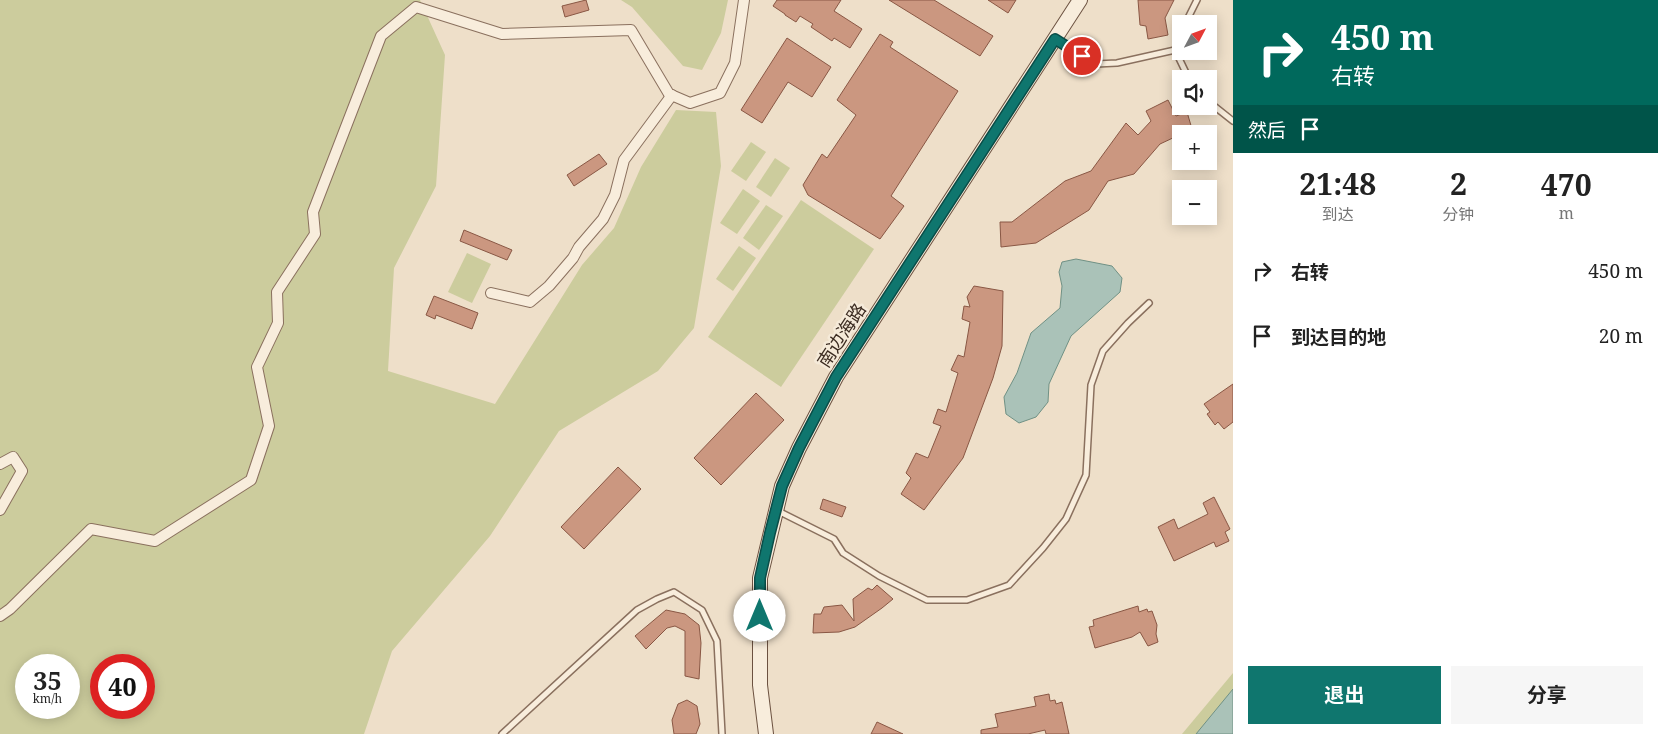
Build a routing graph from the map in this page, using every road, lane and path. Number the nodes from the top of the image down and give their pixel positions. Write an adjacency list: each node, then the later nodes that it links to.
1 (744, 0): 7 (street)
2 (1080, 0): 5 (street, 南边海路)
3 (1197, 0): 4 (lane)
4 (1190, 15)
5 (1055, 39): 6 (lane); 14 (street, 南边海路)
6 (1172, 51)
7 (672, 95): 10 (street); 15 (street)
8 (1217, 108): 9 (lane)
9 (1233, 121)
10 (491, 293)
11 (1149, 303): 14 (lane)
12 (0, 464): 13 (street)
13 (0, 510)
14 (776, 510): 18 (street, 南边海路)
15 (0, 616)
16 (502, 734): 17 (lane)
17 (722, 734)
18 (766, 734)

